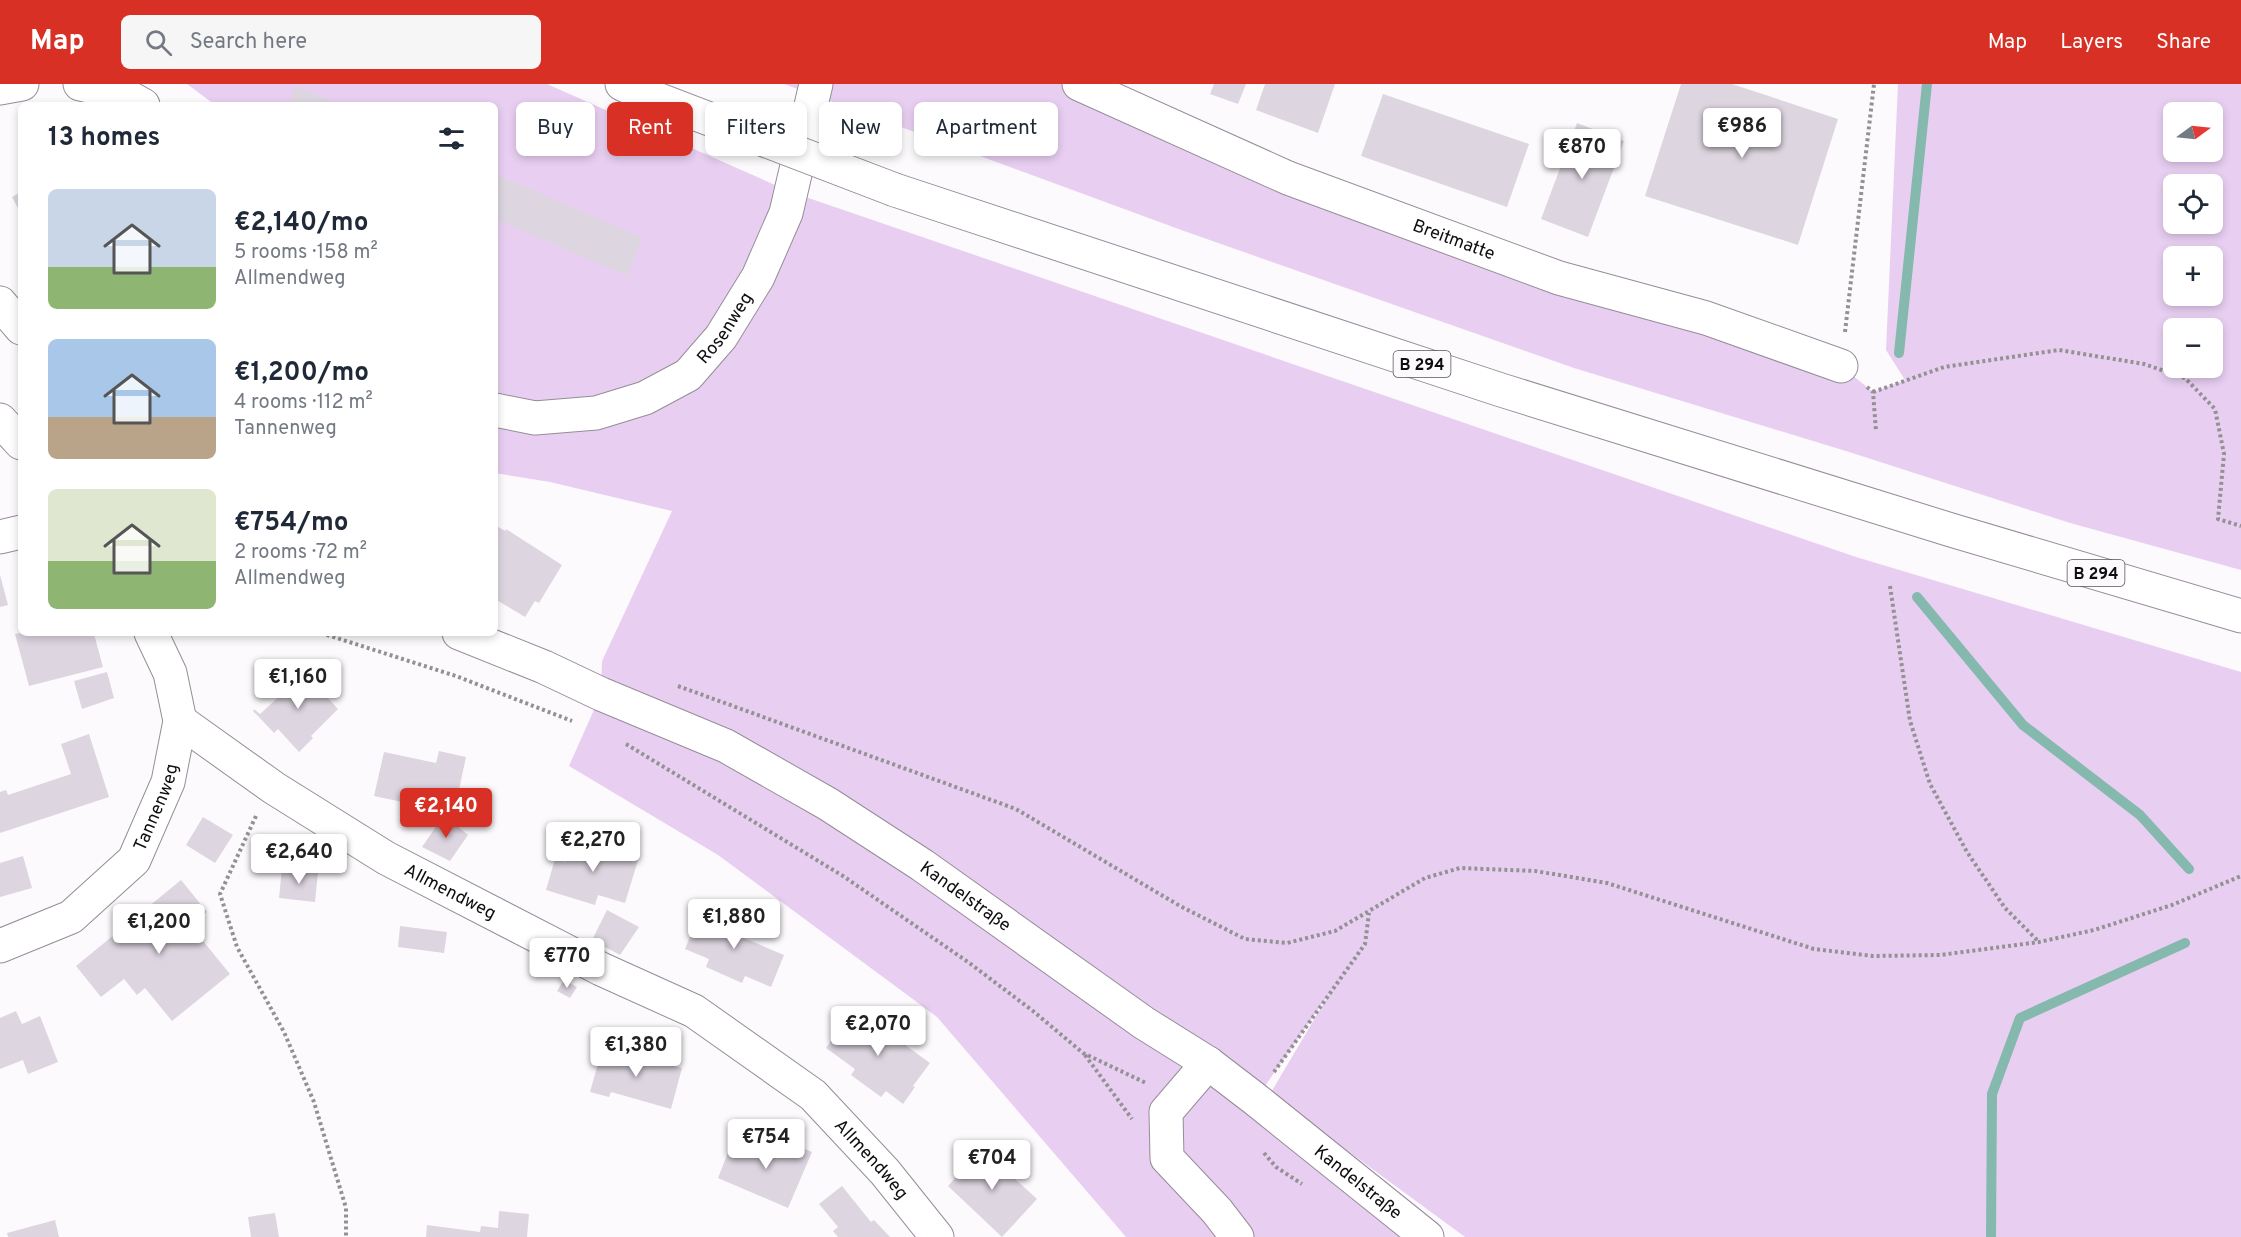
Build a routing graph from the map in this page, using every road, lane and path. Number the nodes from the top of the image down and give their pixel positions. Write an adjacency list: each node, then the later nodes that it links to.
1 (22, 84): 6 (main road)
2 (80, 84): 8 (main road)
3 (816, 84): 13 (main road, Rosenweg)
4 (1079, 84): 11 (main road, Breitmatte)
5 (1874, 84): 11 (path)
6 (0, 88)
7 (633, 89): 21 (main road, B 294, bridge)
8 (138, 102)
9 (0, 303): 10 (main road)
10 (18, 324)
11 (1841, 366): 12 (path)
12 (1873, 392): 15 (path); 17 (path)
13 (498, 411)
14 (0, 420): 16 (main road)
15 (1876, 431)
16 (18, 440)
17 (2241, 526)
18 (18, 533): 19 (main road)
19 (0, 537)
20 (1890, 586): 32 (path)
21 (2241, 616)
22 (152, 636): 26 (main road, Tannenweg)
23 (330, 636): 27 (path)
24 (466, 636): 35 (main road, Kandelstraße)
25 (669, 683): 31 (path)
26 (180, 721): 33 (main road, Tannenweg); 41 (main road, Allmendweg)
27 (574, 722)
28 (617, 739): 34 (path)
29 (257, 817): 40 (path)
30 (2241, 876): 32 (path)
31 (1369, 912): 32 (path); 37 (path)
32 (2039, 942)
33 (0, 946)
34 (1083, 1053): 36 (path); 38 (path)
35 (1208, 1063): 36 (main road); 37 (main road, Kandelstraße)
36 (1185, 1090): 42 (main road)
37 (1256, 1099): 39 (path); 43 (main road, Kandelstraße)
38 (1136, 1125)
39 (1304, 1185)
40 (346, 1237)
41 (937, 1237)
42 (1237, 1237)
43 (1427, 1237)

